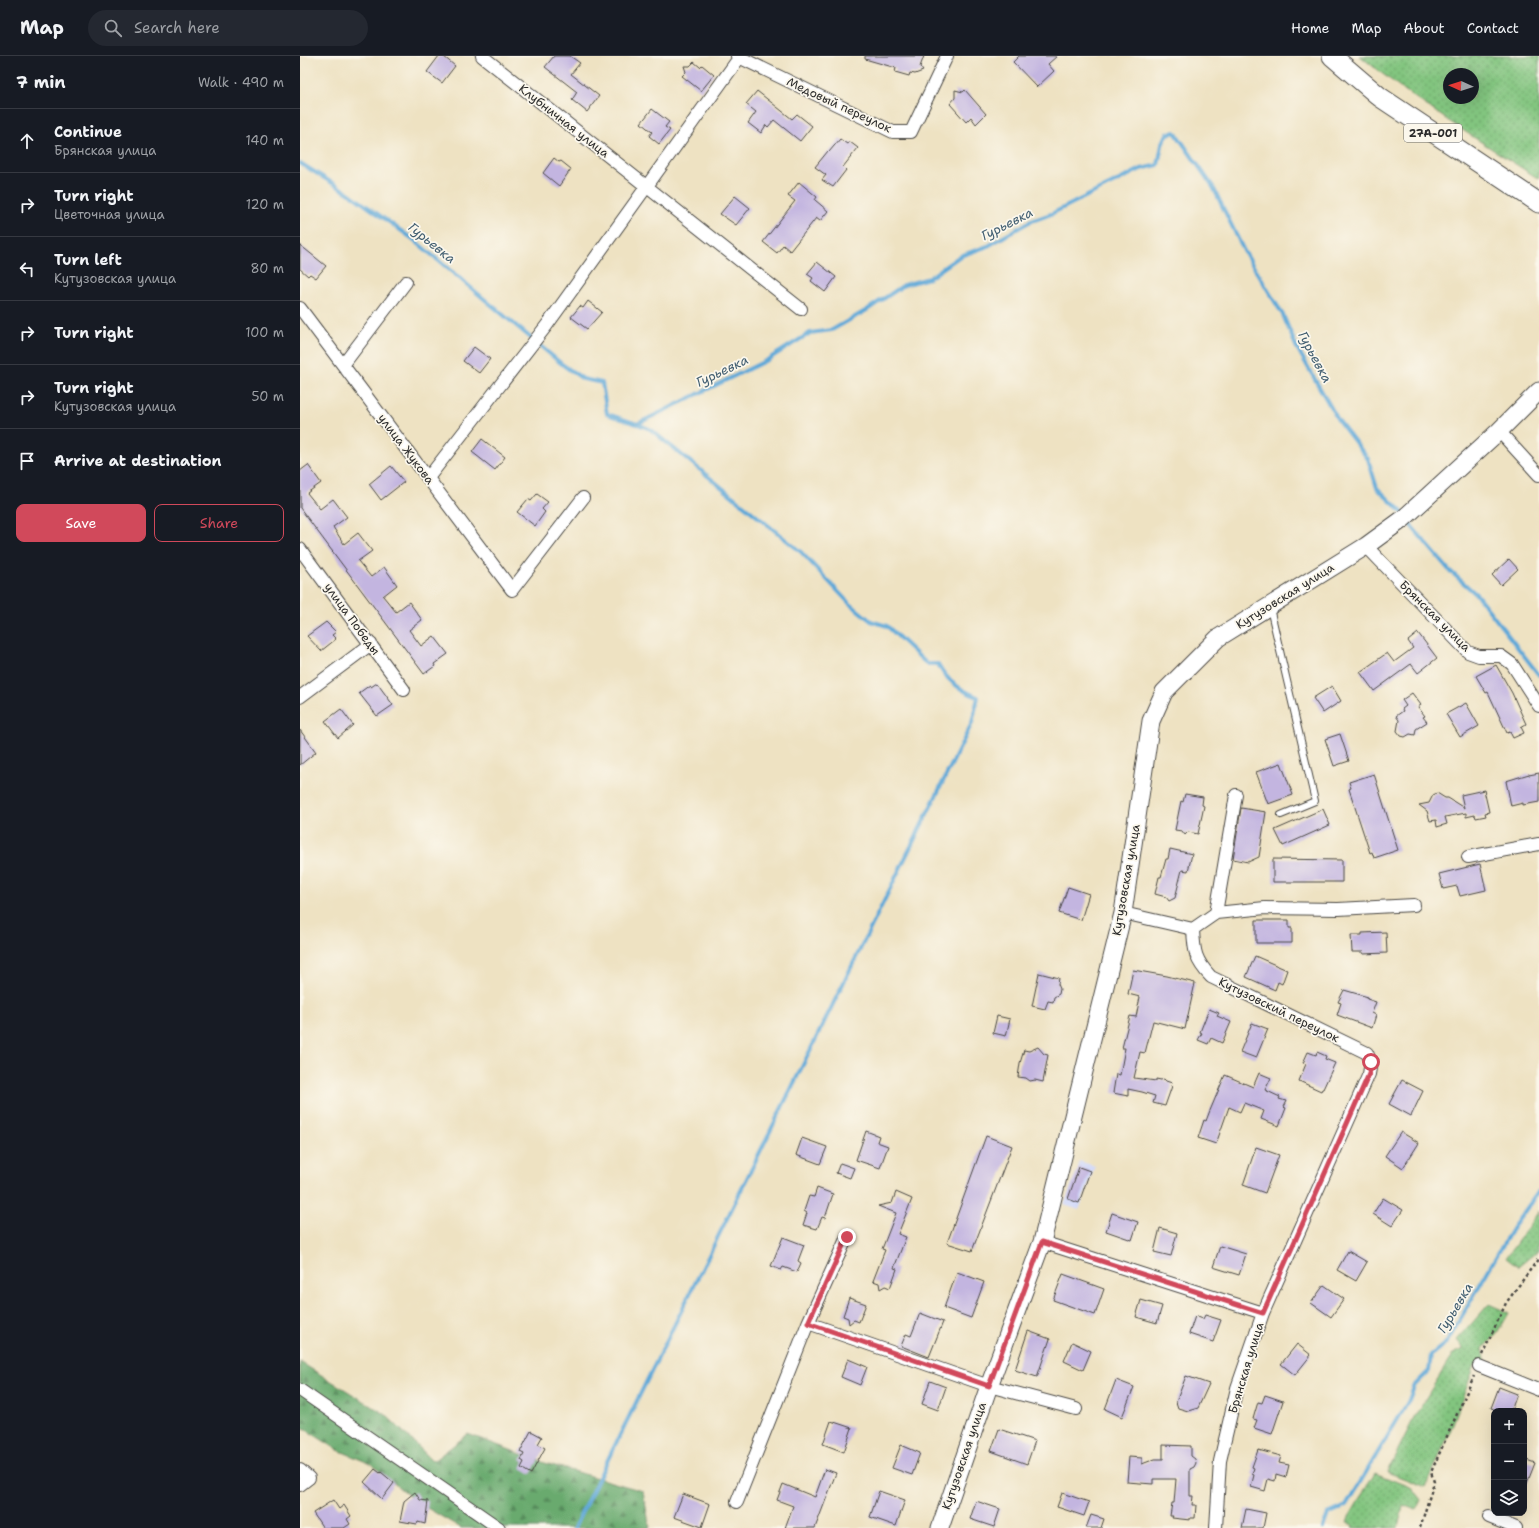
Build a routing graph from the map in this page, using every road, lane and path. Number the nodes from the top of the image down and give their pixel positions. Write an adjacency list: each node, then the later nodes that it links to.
1 (482, 56): 8 (street, Клубничная улица)
2 (948, 56): 4 (street, Медовый переулок)
3 (1332, 56): 5 (main road, 27А-001)
4 (738, 57): 13 (street)
5 (1539, 203)
6 (406, 282): 9 (street)
7 (300, 308): 9 (street, улица Жукова)
8 (801, 309)
9 (342, 365): 13 (street, улица Жукова)
10 (1539, 391): 11 (street, Кутузовская улица)
11 (1499, 431): 12 (street); 15 (street, Кутузовская улица)
12 (1539, 475)
13 (428, 478): 14 (street, улица Жукова)
14 (583, 498)
15 (1366, 546): 17 (street, Кутузовская улица); 21 (street, Брянская улица)
16 (300, 549): 18 (street, улица Победы)
17 (1269, 606): 23 (lane); 27 (street, Кутузовская улица)
18 (370, 644): 19 (street, улица Победы); 20 (street)
19 (404, 690)
20 (300, 697)
21 (1539, 706)
22 (1236, 796): 28 (street)
23 (1281, 815)
24 (1539, 844): 25 (street)
25 (1468, 858)
26 (1414, 905): 28 (street)
27 (1123, 913): 29 (street); 32 (street, Кутузовская улица)
28 (1216, 913): 29 (street)
29 (1193, 929): 30 (street, Кутузовский переулок)
30 (1371, 1062): 34 (street, Брянская улица)
31 (847, 1237): 35 (street)
32 (1042, 1242): 34 (street); 37 (street, Кутузовская улица)
33 (1539, 1258): 36 (path)
34 (1263, 1313): 47 (street, Брянская улица)
35 (808, 1323): 37 (street); 43 (street)
36 (1479, 1366): 39 (street); 48 (path)
37 (989, 1386): 40 (street); 46 (street, Кутузовская улица)
38 (300, 1390): 45 (street)
39 (1539, 1390)
40 (1076, 1409)
41 (300, 1470): 42 (street)
42 (300, 1485)
43 (737, 1502)
44 (1489, 1517): 49 (street)
45 (499, 1528)
46 (940, 1528)
47 (1216, 1528)
48 (1420, 1528)
49 (1516, 1528)

